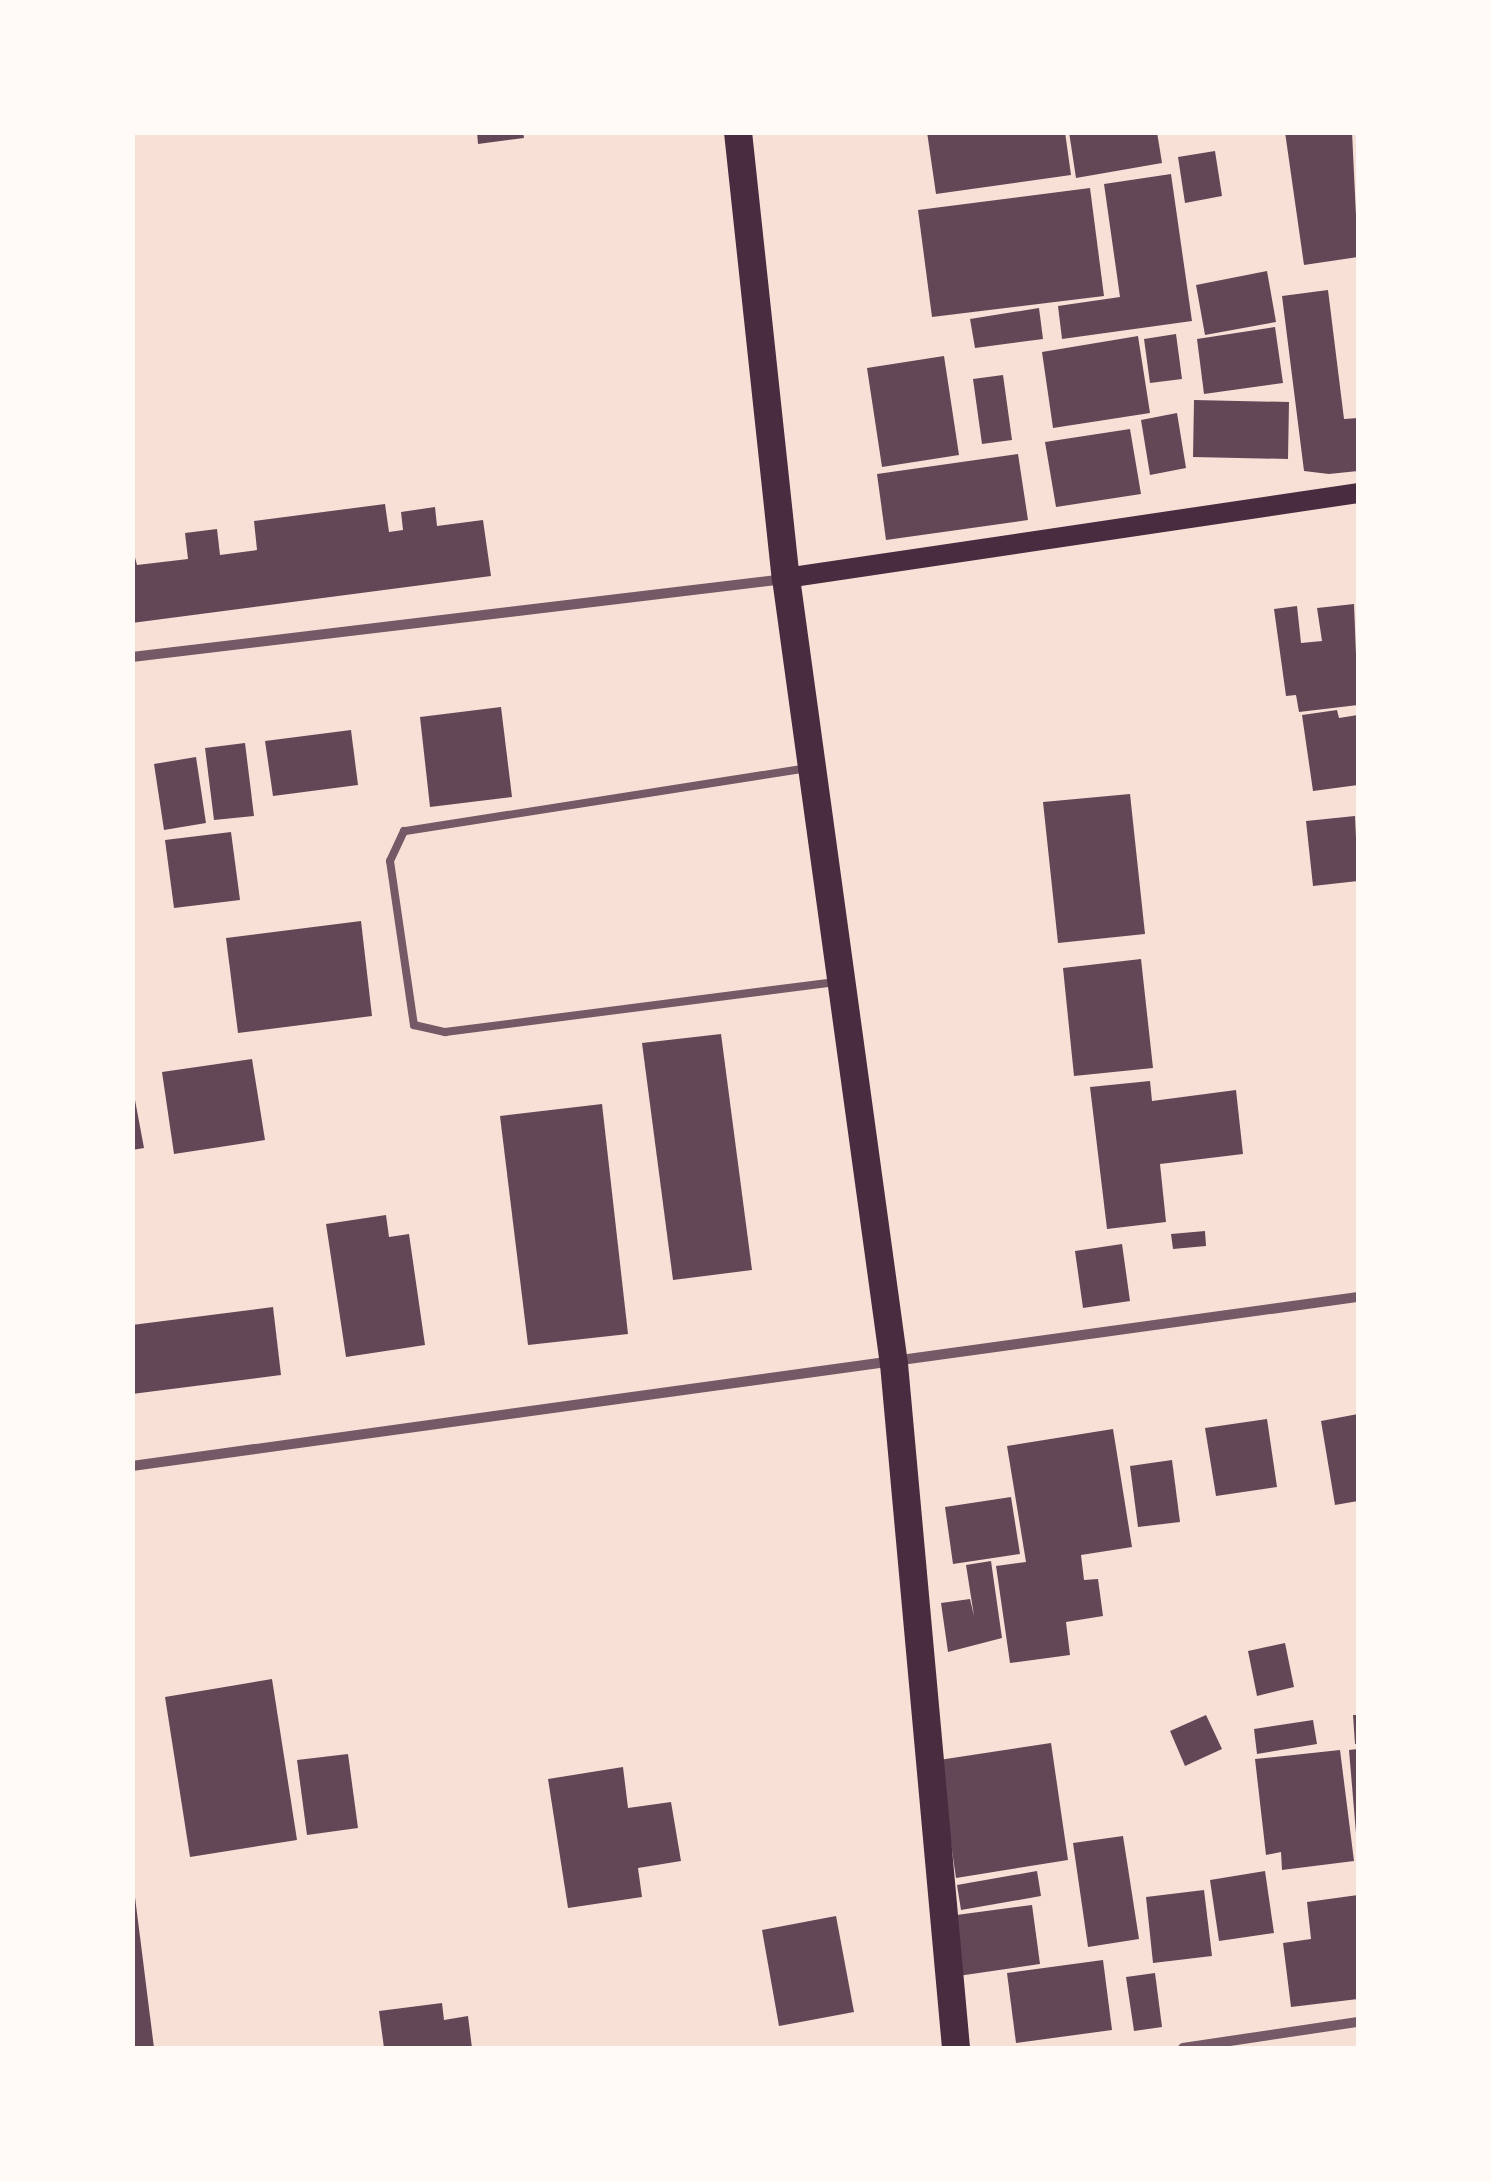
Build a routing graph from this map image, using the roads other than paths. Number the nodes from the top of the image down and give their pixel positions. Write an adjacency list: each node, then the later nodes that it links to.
1 (738, 132): 3 (highway)
2 (1358, 493): 3 (main road)
3 (786, 578): 4 (street); 5 (highway)
4 (132, 657)
5 (812, 767): 6 (highway); 6 (lane)
6 (842, 981): 8 (highway)
7 (1358, 1297): 8 (street)
8 (894, 1364): 9 (street); 11 (highway)
9 (132, 1466)
10 (1358, 2022): 12 (street)
11 (956, 2048)
12 (1183, 2048)

